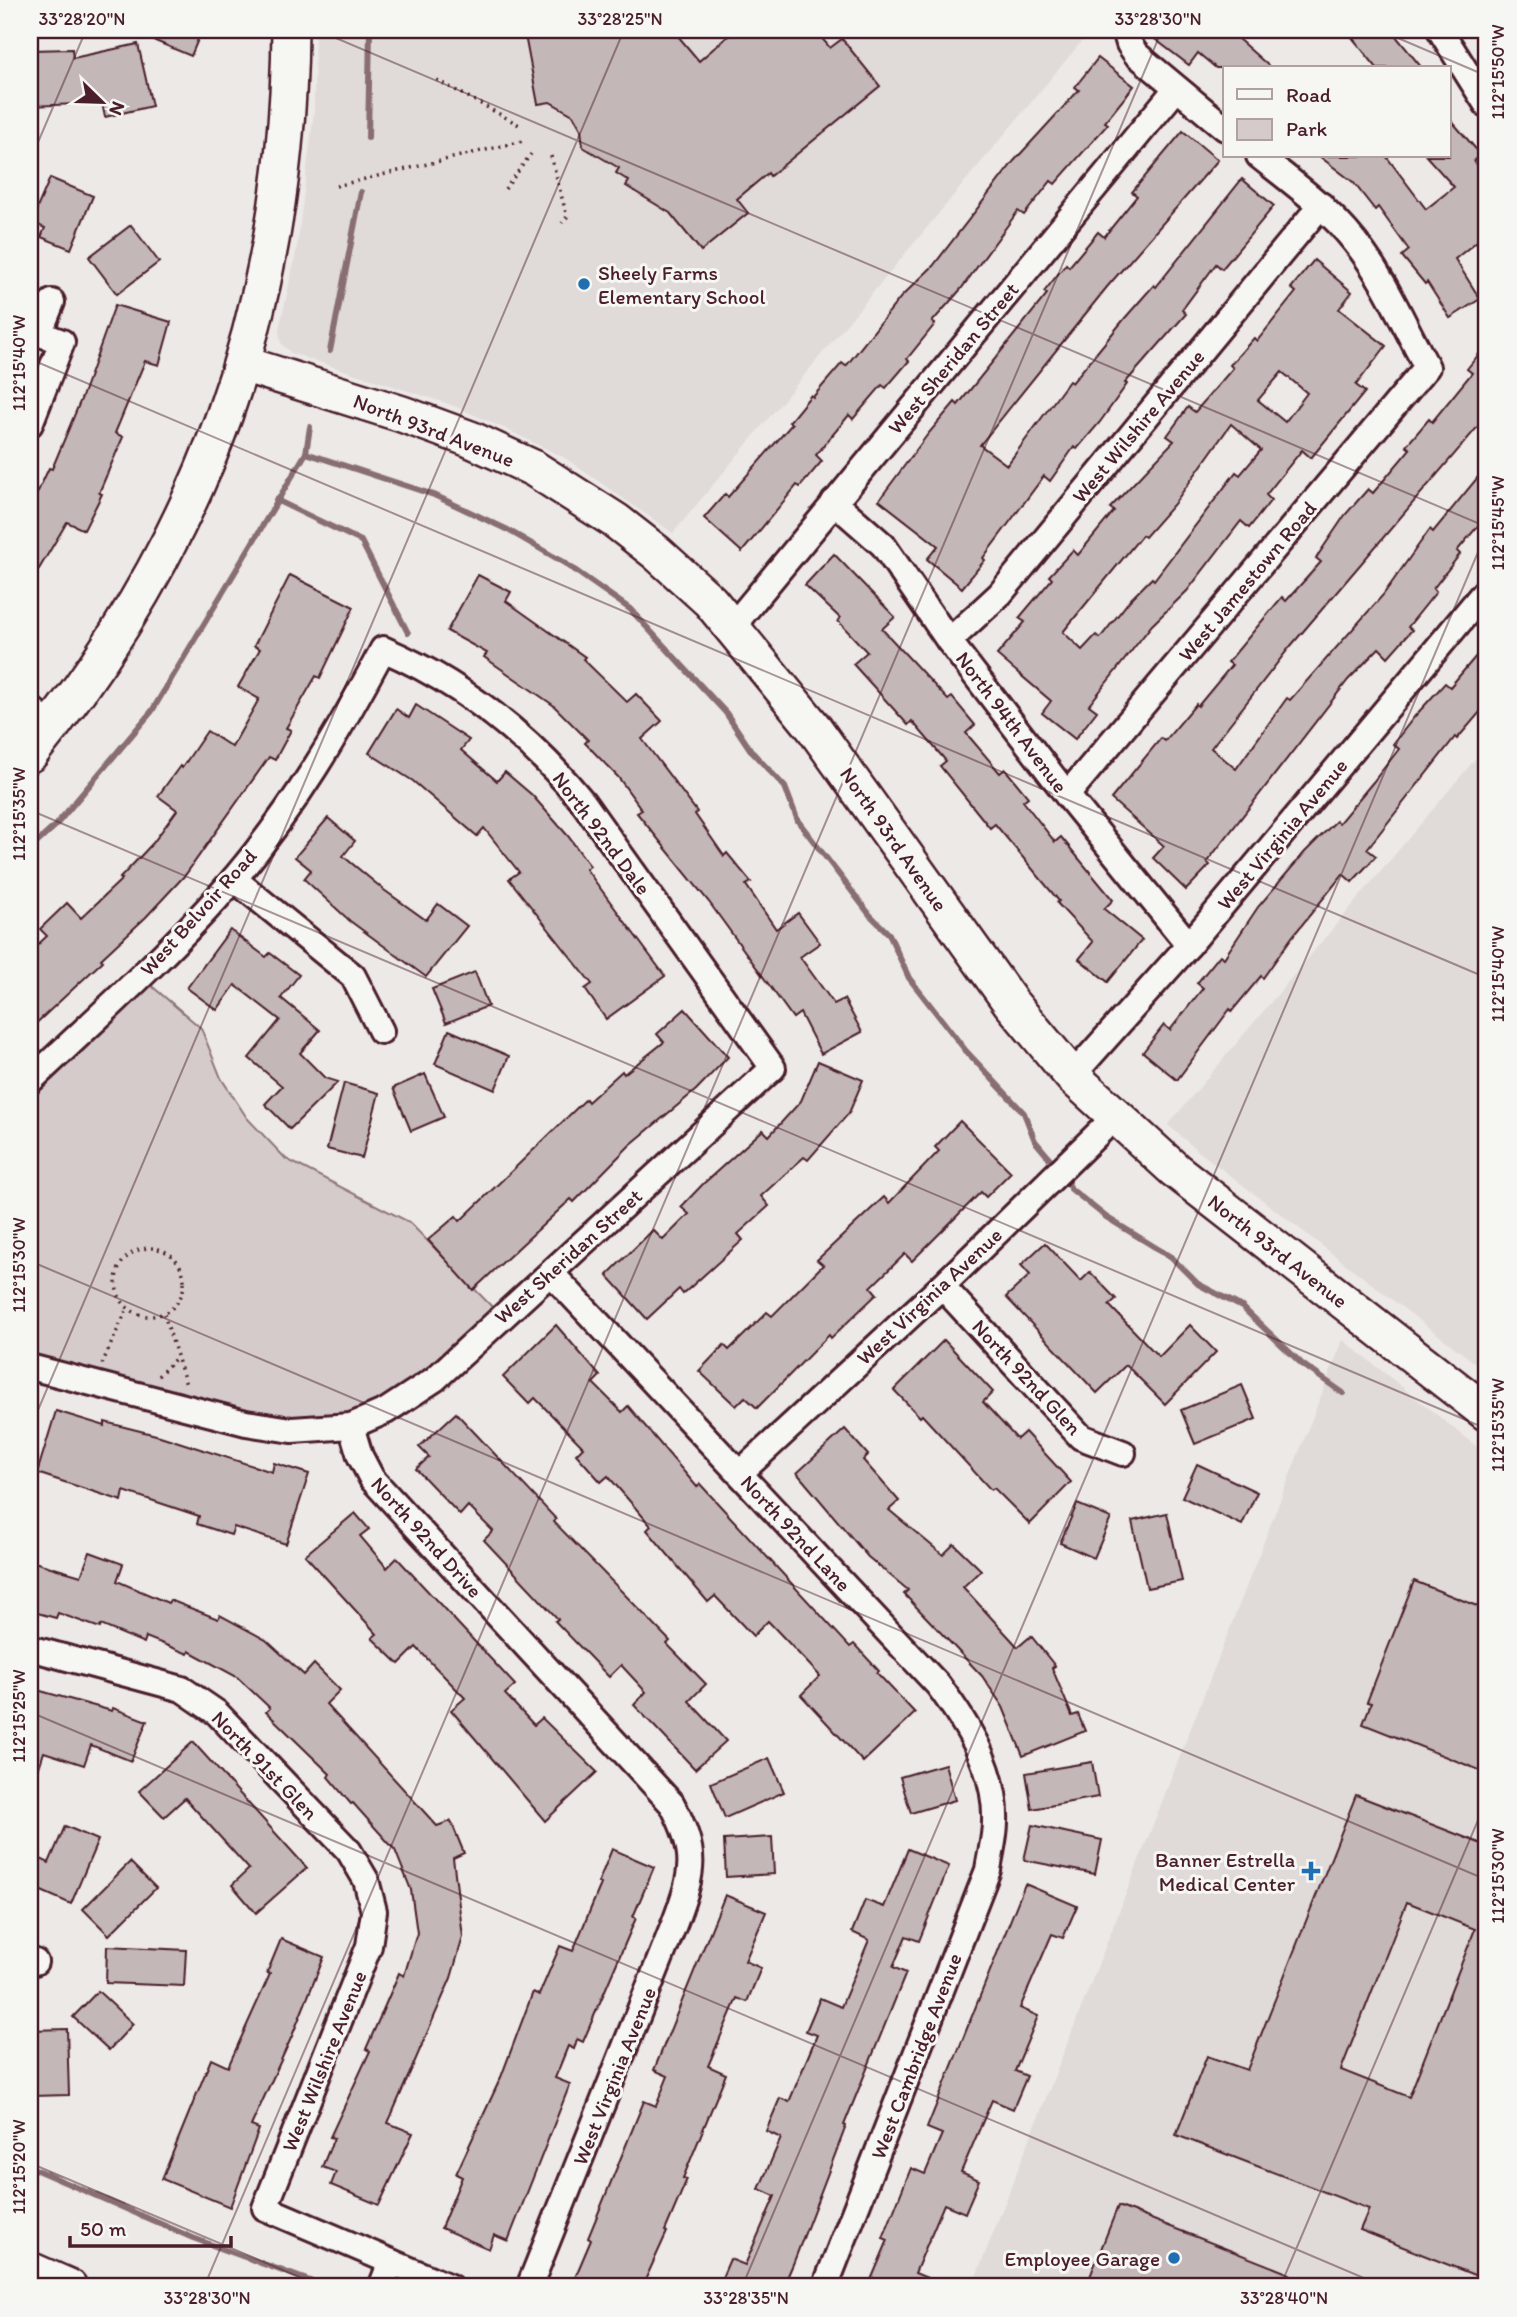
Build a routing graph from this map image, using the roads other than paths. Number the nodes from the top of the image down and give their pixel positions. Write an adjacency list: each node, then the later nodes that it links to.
1 (290, 30): 11 (street)
2 (1440, 30): 5 (street)
3 (1125, 31): 4 (street)
4 (1176, 89): 6 (street); 13 (street, West Sheridan Street)
5 (1487, 105)
6 (1223, 126)
7 (1262, 158): 8 (street)
8 (1321, 205): 16 (street, West Wilshire Avenue); 20 (street, West Jamestown Road)
9 (52, 302): 10 (street)
10 (44, 335): 12 (street)
11 (243, 364): 15 (street, North 93rd Avenue); 18 (street)
12 (30, 424)
13 (834, 502): 15 (street, West Sheridan Street); 16 (street, North 94th Avenue)
14 (1487, 589): 22 (street, West Virginia Avenue)
15 (732, 627): 25 (street, North 93rd Avenue)
16 (949, 641): 20 (street, North 94th Avenue)
17 (383, 649): 21 (street, West Belvoir Road); 24 (street, North 92nd Dale)
18 (41, 717): 19 (street)
19 (30, 754)
20 (1067, 794): 22 (street, North 94th Avenue)
21 (234, 879): 23 (street); 26 (street, West Belvoir Road)
22 (1189, 945): 25 (street, West Virginia Avenue)
23 (381, 1031)
24 (773, 1068): 28 (street, West Sheridan Street)
25 (1072, 1076): 27 (street, North 93rd Avenue)
26 (30, 1081)
27 (1116, 1116): 29 (street, West Virginia Avenue); 31 (street, North 93rd Avenue)
28 (551, 1273): 32 (street, West Sheridan Street); 34 (street, North 92nd Lane)
29 (942, 1286): 33 (street, North 92nd Glen); 34 (street, West Virginia Avenue)
30 (30, 1367): 32 (street)
31 (1487, 1413)
32 (351, 1426): 37 (street, North 92nd Drive)
33 (1124, 1452)
34 (740, 1474): 36 (street, North 92nd Lane)
35 (30, 1648): 38 (street, North 91st Glen)
36 (995, 1821): 45 (street, West Cambridge Avenue)
37 (692, 1863): 44 (street, West Virginia Avenue)
38 (374, 1911): 39 (street, West Wilshire Avenue)
39 (391, 2262): 42 (street); 43 (street)
40 (30, 2270): 41 (street)
41 (69, 2287)
42 (381, 2287)
43 (450, 2287)
44 (529, 2287)
45 (825, 2287)

